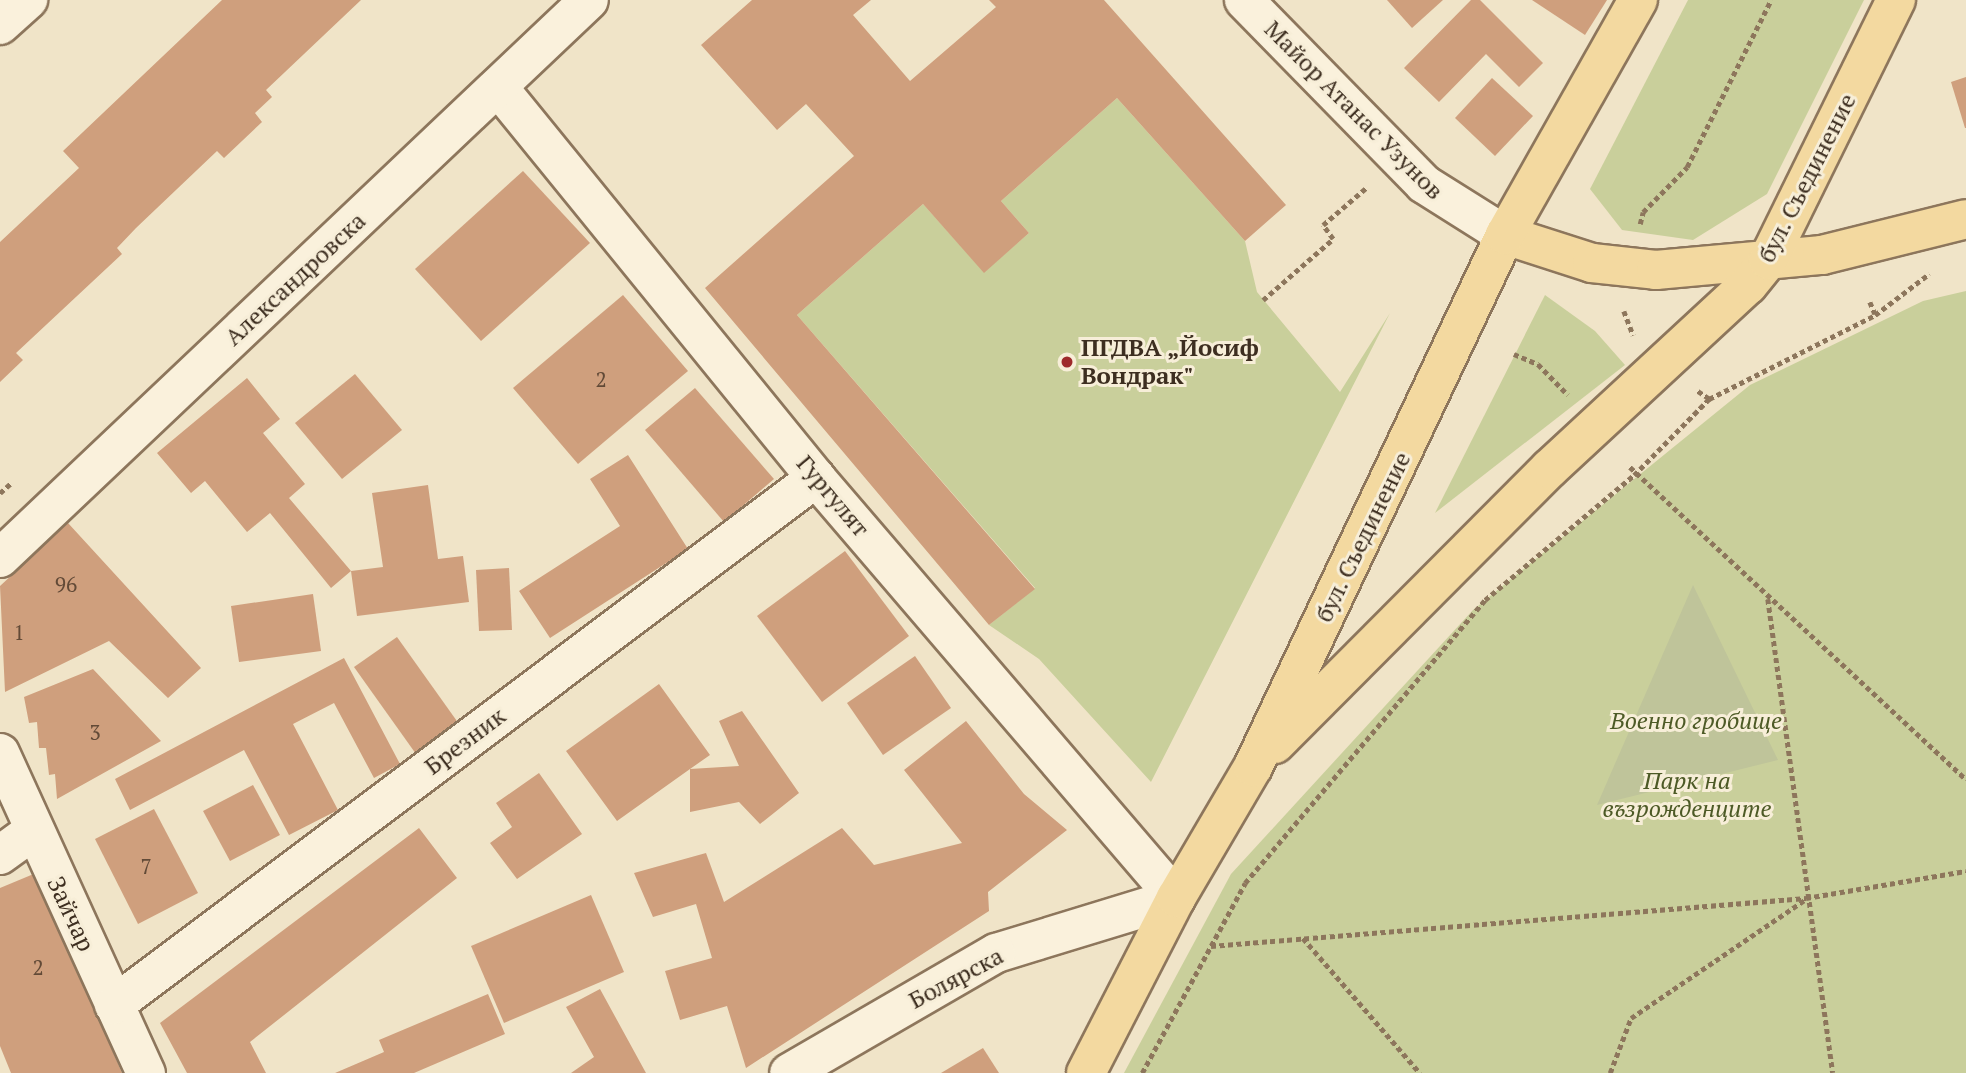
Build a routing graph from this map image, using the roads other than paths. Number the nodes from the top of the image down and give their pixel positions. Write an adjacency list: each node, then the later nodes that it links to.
1 (28, 0): 6 (street)
2 (589, 0): 7 (street, Александровска)
3 (1244, 0): 9 (street, Майор Атанас Узунов)
4 (1638, 0): 9 (main road, бул. Съединение)
5 (1896, 0): 10 (main road, бул. Съединение)
6 (0, 25)
7 (498, 87): 11 (street, Гургулят); 12 (street, Александровска)
8 (1966, 219): 10 (main road)
9 (1505, 235): 10 (main road); 14 (main road, бул. Съединение)
10 (1768, 260): 14 (main road, бул. Съединение)
11 (817, 478): 17 (street, Гургулят); 18 (street, Брезник)
12 (0, 558)
13 (0, 753): 15 (street, Зайчар)
14 (1253, 767): 17 (main road, бул. Съединение)
15 (32, 832): 16 (street); 18 (street, Зайчар)
16 (0, 855)
17 (1176, 898): 20 (street, Болярска); 21 (main road, бул. Съединение)
18 (114, 1005): 19 (street, Зайчар)
19 (146, 1073)
20 (789, 1073)
21 (1087, 1073)

